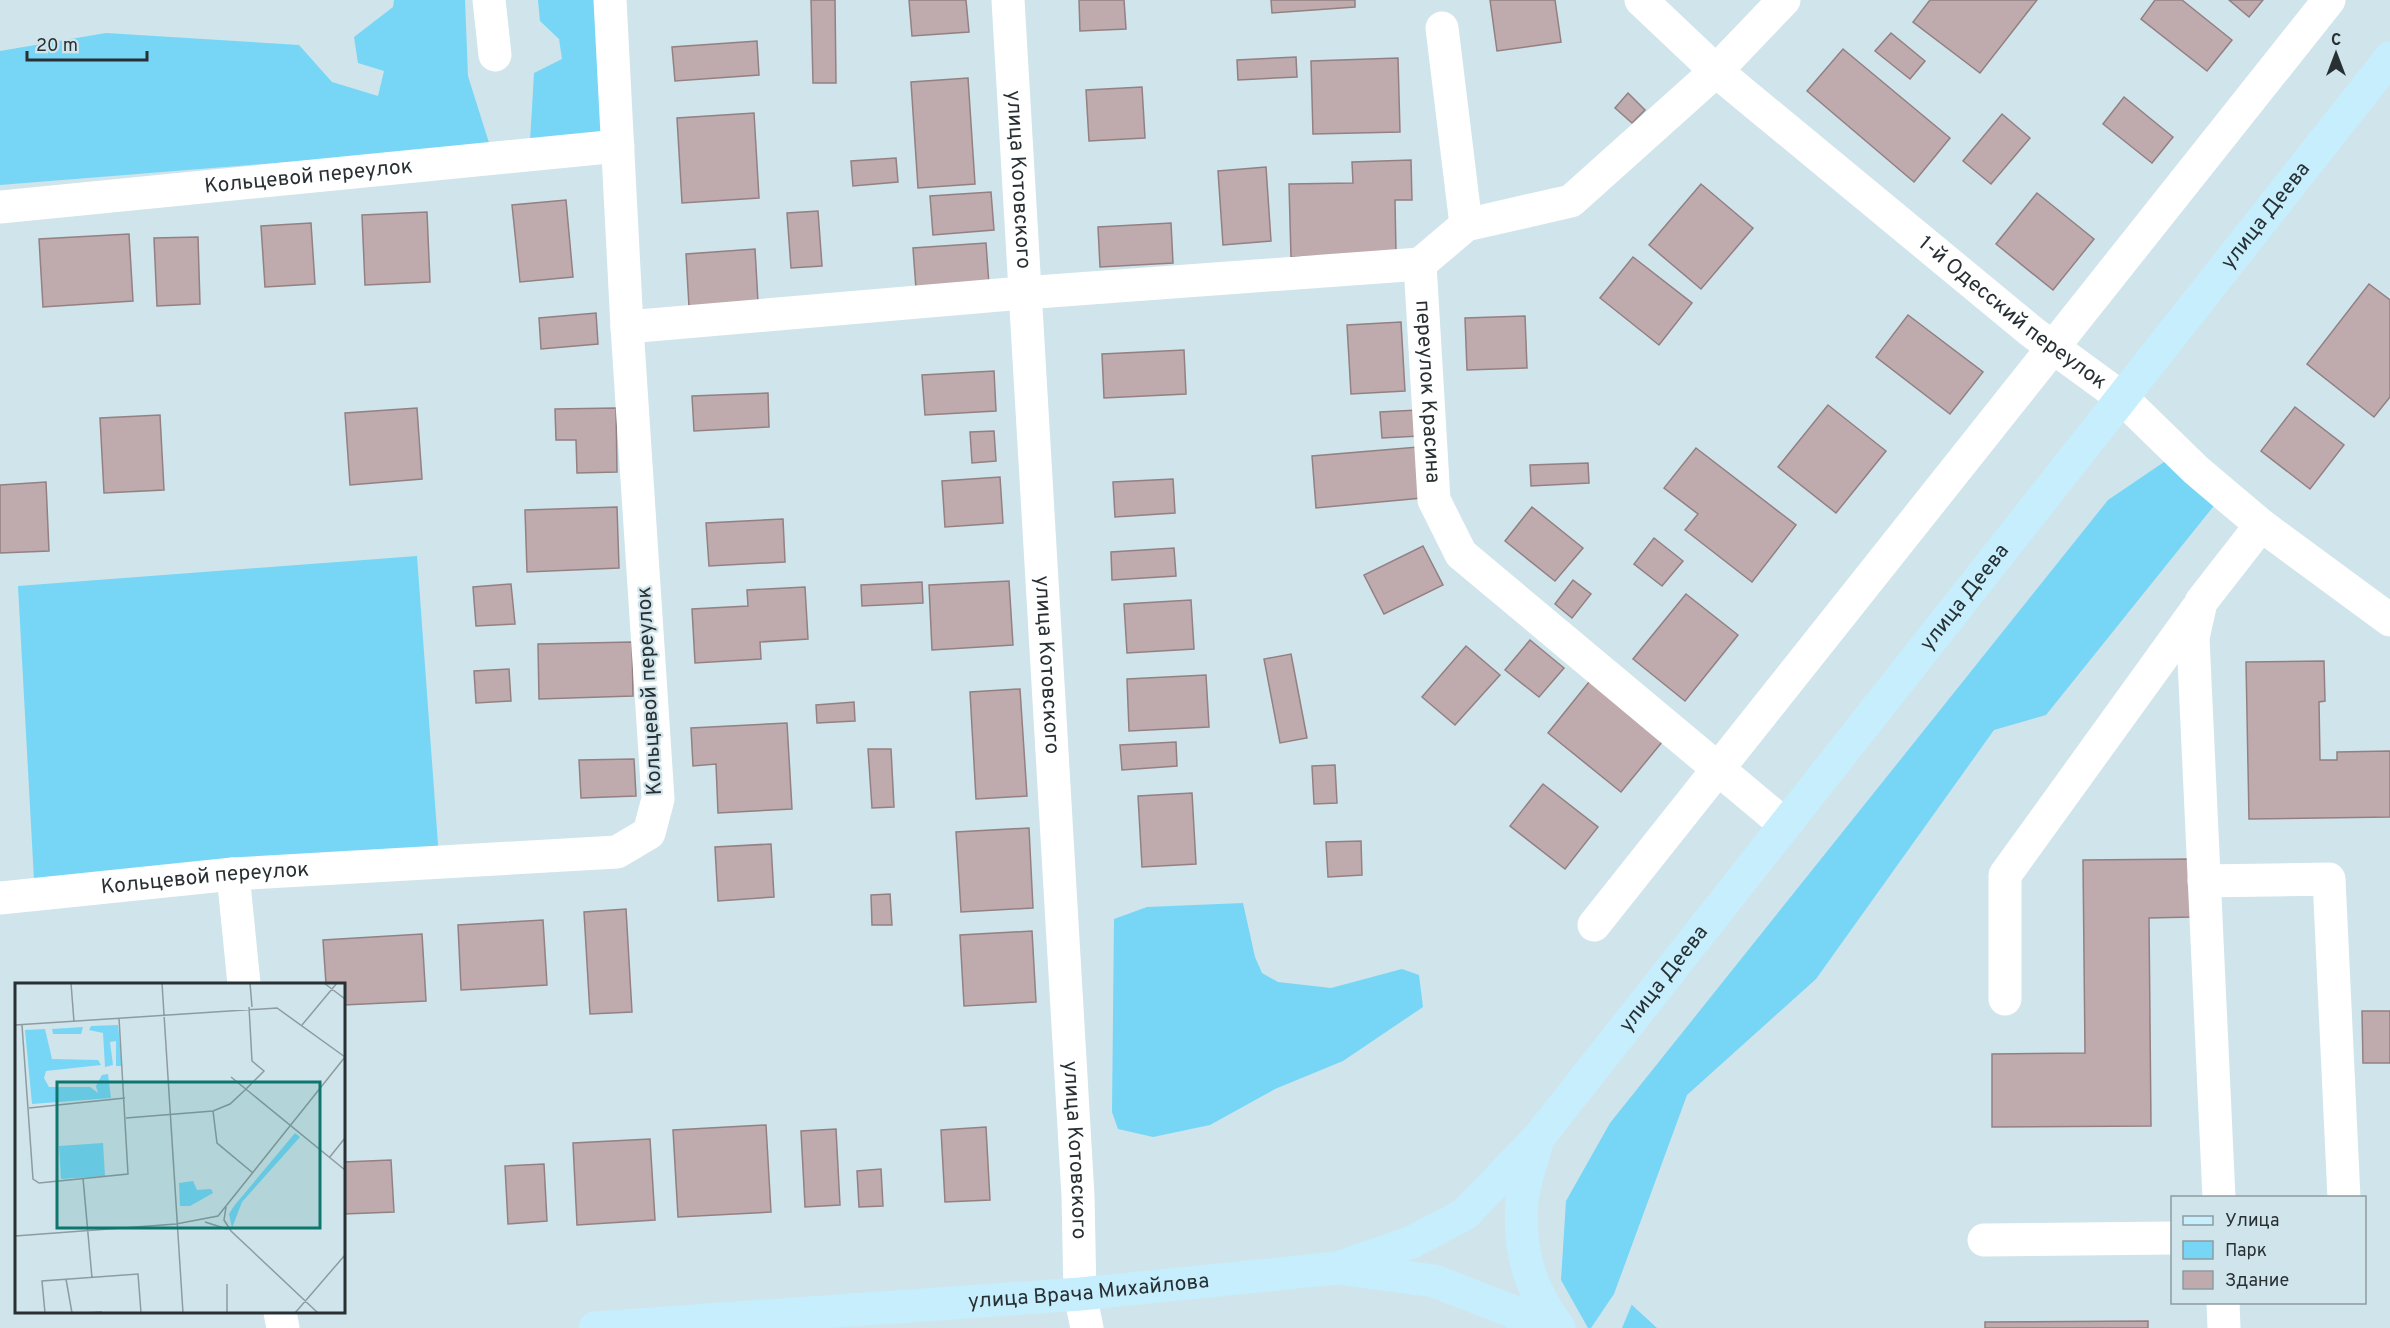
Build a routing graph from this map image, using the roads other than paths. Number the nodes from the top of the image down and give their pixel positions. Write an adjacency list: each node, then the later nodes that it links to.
1 (489, 0): 8 (street)
2 (610, 0): 11 (street, Кольцевой переулок)
3 (1008, 0): 15 (street, улица Котовского)
4 (1641, 0): 10 (street, 1-й Одесский переулок)
5 (1784, 0): 10 (street)
6 (2329, 0): 17 (street)
7 (1442, 28): 13 (street)
8 (495, 55)
9 (2390, 58): 18 (main road, улица Деева)
10 (1716, 71): 13 (street); 17 (street, 1-й Одесский переулок)
11 (618, 146): 12 (street, Кольцевой переулок); 16 (street, Кольцевой переулок)
12 (0, 207)
13 (1466, 225): 14 (street)
14 (1420, 264): 15 (street); 22 (street, переулок Красина)
15 (1023, 293): 16 (street); 36 (street, улица Котовского)
16 (627, 327): 24 (street, Кольцевой переулок)
17 (2052, 346): 18 (street, 1-й Одесский переулок); 22 (street)
18 (2121, 397): 19 (street, 1-й Одесский переулок); 23 (main road, улица Деева)
19 (2261, 525): 20 (street); 21 (street, 1-й Одесский переулок)
20 (2201, 602): 25 (street); 29 (street)
21 (2390, 620)
22 (1719, 768): 23 (street, переулок Красина); 27 (street)
23 (1784, 824): 30 (main road, улица Деева)
24 (233, 874): 26 (street, Кольцевой переулок); 28 (street)
25 (2204, 881): 31 (street); 32 (street)
26 (0, 898)
27 (1594, 925)
28 (244, 983)
29 (2005, 999)
30 (1539, 1137): 35 (main road, улица Врача Михайлова); 42 (main road)
31 (2219, 1196)
32 (2344, 1196)
33 (2171, 1238): 34 (street)
34 (1984, 1240)
35 (1337, 1268): 36 (main road, улица Врача Михайлова); 41 (main road)
36 (1080, 1294): 39 (main road, улица Врача Михайлова); 40 (street, улица Котовского)
37 (280, 1313): 38 (street)
38 (283, 1328)
39 (595, 1328)
40 (1087, 1328)
41 (1537, 1328)
42 (1559, 1328)

